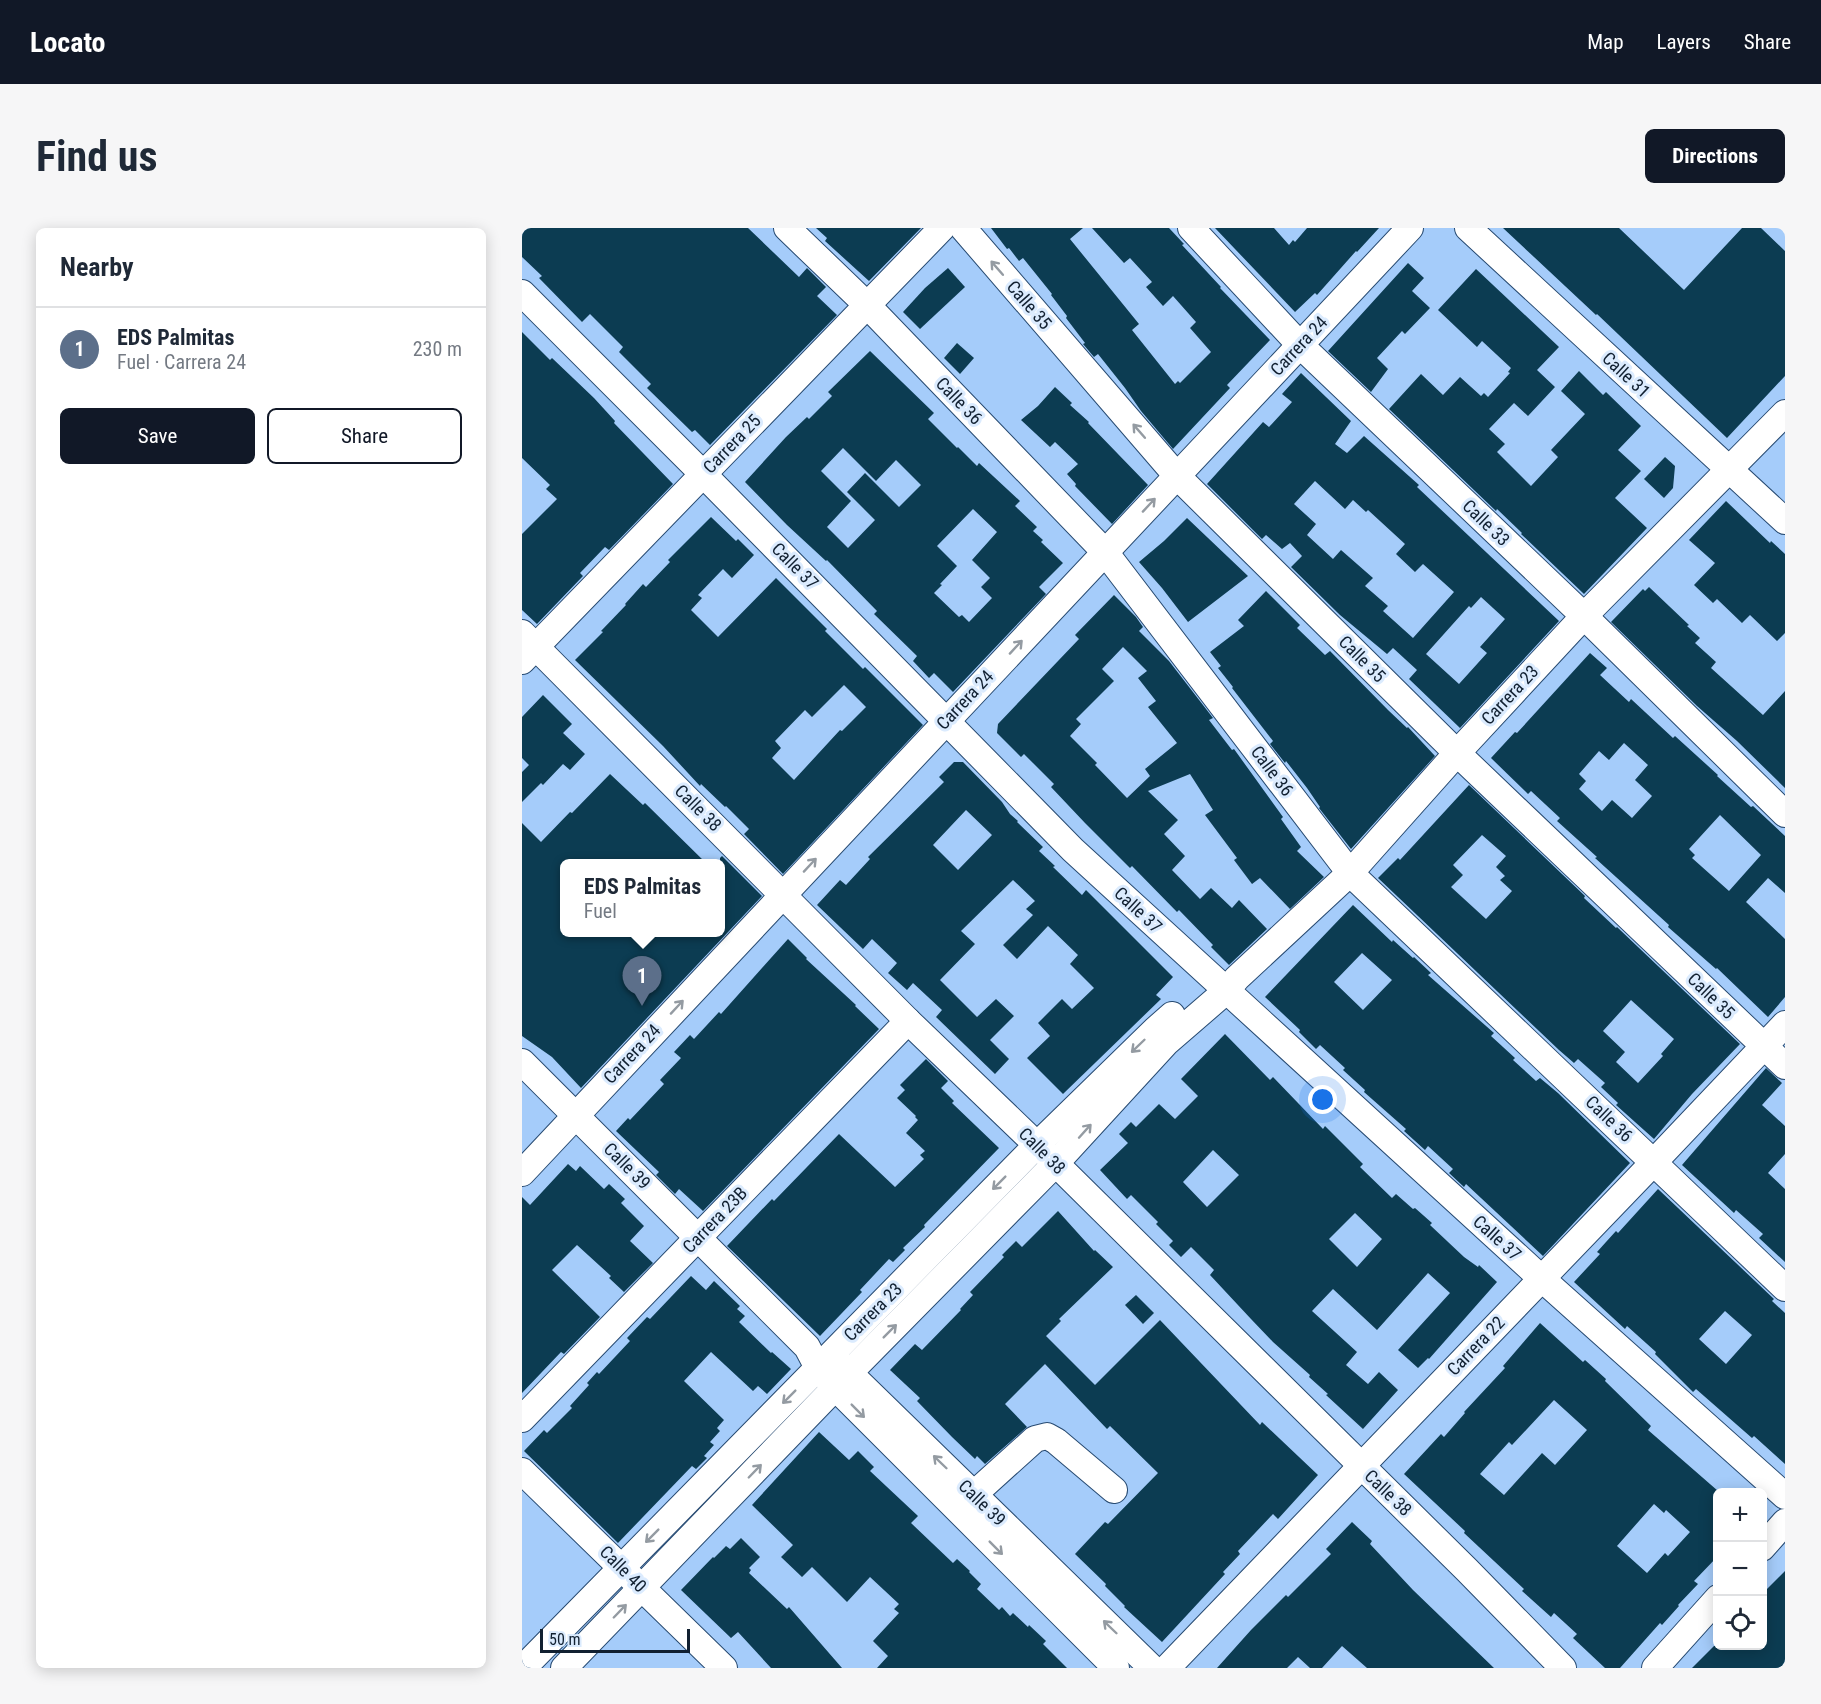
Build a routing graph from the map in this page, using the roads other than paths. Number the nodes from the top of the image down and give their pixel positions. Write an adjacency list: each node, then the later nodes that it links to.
1 (787, 228): 8 (street, Calle 36)
2 (942, 228): 8 (street, Carrera 25)
3 (963, 228): 13 (street, Calle 35, one-way to 3)
4 (1191, 228): 9 (street, Calle 33)
5 (1410, 228): 9 (street, Carrera 24)
6 (1468, 228): 11 (street, Calle 31)
7 (522, 292): 12 (street, Calle 37)
8 (867, 305): 12 (street, Carrera 25); 15 (street, Calle 36)
9 (1300, 345): 13 (street, Carrera 24); 16 (street, Calle 33)
10 (1785, 413): 11 (street, Carrera 23)
11 (1730, 471): 14 (street, Calle 31); 16 (street, Carrera 23)
12 (703, 474): 17 (street, Carrera 25); 18 (street, Calle 37)
13 (1177, 476): 15 (street, Carrera 24, one-way to 13); 19 (street, Calle 35)
14 (1785, 521)
15 (1105, 552): 18 (street, Carrera 24, one-way to 15); 21 (street, Calle 36)
16 (1584, 616): 19 (street, Carrera 23); 20 (street, Calle 33)
17 (527, 647): 22 (street, Calle 38)
18 (946, 720): 22 (street, Carrera 24, one-way to 18); 23 (street, Calle 37)
19 (1457, 753): 21 (street, Carrera 23); 26 (street, Calle 35)
20 (1785, 814)
21 (1350, 873): 23 (street, Carrera 23); 31 (street, Calle 36)
22 (783, 894): 24 (street, Calle 38); 29 (street, Carrera 24, one-way to 22)
23 (1226, 983): 30 (street, Carrera 23, one-way to 30); 32 (street, Carrera 23, one-way to 23); 35 (street, Calle 37)
24 (908, 1020): 30 (street, Calle 38); 34 (street, Carrera 23B)
25 (1785, 1024): 26 (street, Carrera 22)
26 (1764, 1046): 28 (street, Calle 35); 31 (street, Carrera 22)
27 (522, 1062): 29 (street, Calle 39)
28 (1785, 1066)
29 (575, 1115): 33 (street, Carrera 24); 34 (street, Calle 39)
30 (1037, 1145): 32 (street, Calle 38); 37 (street, Carrera 23, one-way to 37)
31 (1654, 1162): 35 (street, Carrera 22); 36 (street, Calle 36)
32 (1055, 1164): 38 (street, Carrera 23, one-way to 32); 40 (street, Calle 38)
33 (522, 1173)
34 (699, 1237): 37 (street, Calle 39); 39 (street, Carrera 23B)
35 (1541, 1278): 40 (street, Carrera 22); 44 (street, Calle 37)
36 (1785, 1288)
37 (818, 1356): 38 (street, Calle 39); 47 (street, Carrera 23, one-way to 47)
38 (842, 1380): 43 (street, Calle 39, one-way to 38); 48 (street, Carrera 23, one-way to 38); 53 (street, Calle 39, one-way to 53)
39 (522, 1419)
40 (1361, 1466): 55 (street, Carrera 22); 56 (street, Calle 38)
41 (522, 1471): 47 (street, Calle 40)
42 (1114, 1490): 43 (street)
43 (973, 1495): 54 (street, Calle 39, one-way to 43)
44 (1785, 1496)
45 (1785, 1522): 46 (street)
46 (1767, 1542)
47 (622, 1567): 48 (street, Calle 40); 50 (street, Carrera 23)
48 (642, 1588): 51 (street, Carrera 23, one-way to 48); 52 (street, Calle 40)
49 (1713, 1604): 57 (street)
50 (524, 1668)
51 (564, 1668)
52 (724, 1668)
53 (1116, 1668)
54 (1152, 1668)
55 (1167, 1668)
56 (1563, 1668)
57 (1655, 1668)

